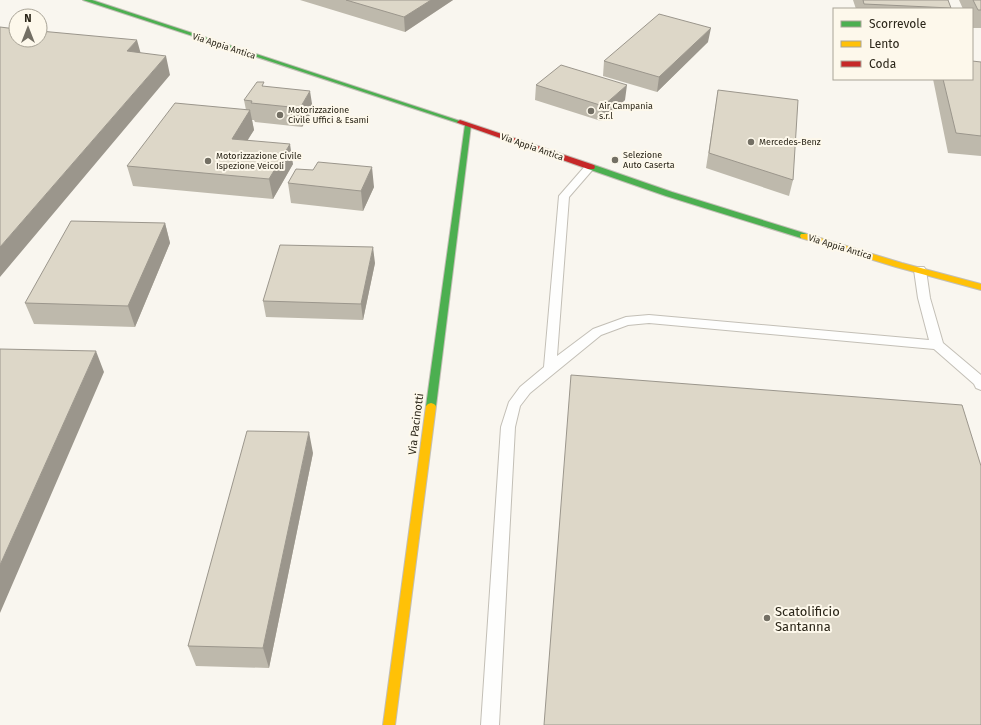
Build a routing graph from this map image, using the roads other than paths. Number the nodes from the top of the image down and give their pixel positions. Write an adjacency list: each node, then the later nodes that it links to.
1 (86, 0): 2 (street, Via Appia Antica)
2 (468, 125): 3 (street, Via Appia Antica); 9 (street, Via Pacinotti)
3 (590, 167): 4 (street, Via Appia Antica); 7 (lane)
4 (920, 270): 5 (street, Via Appia Antica); 6 (lane)
5 (981, 287)
6 (937, 345): 7 (lane); 8 (lane)
7 (550, 369): 10 (lane)
8 (981, 386)
9 (389, 725)
10 (490, 725)

